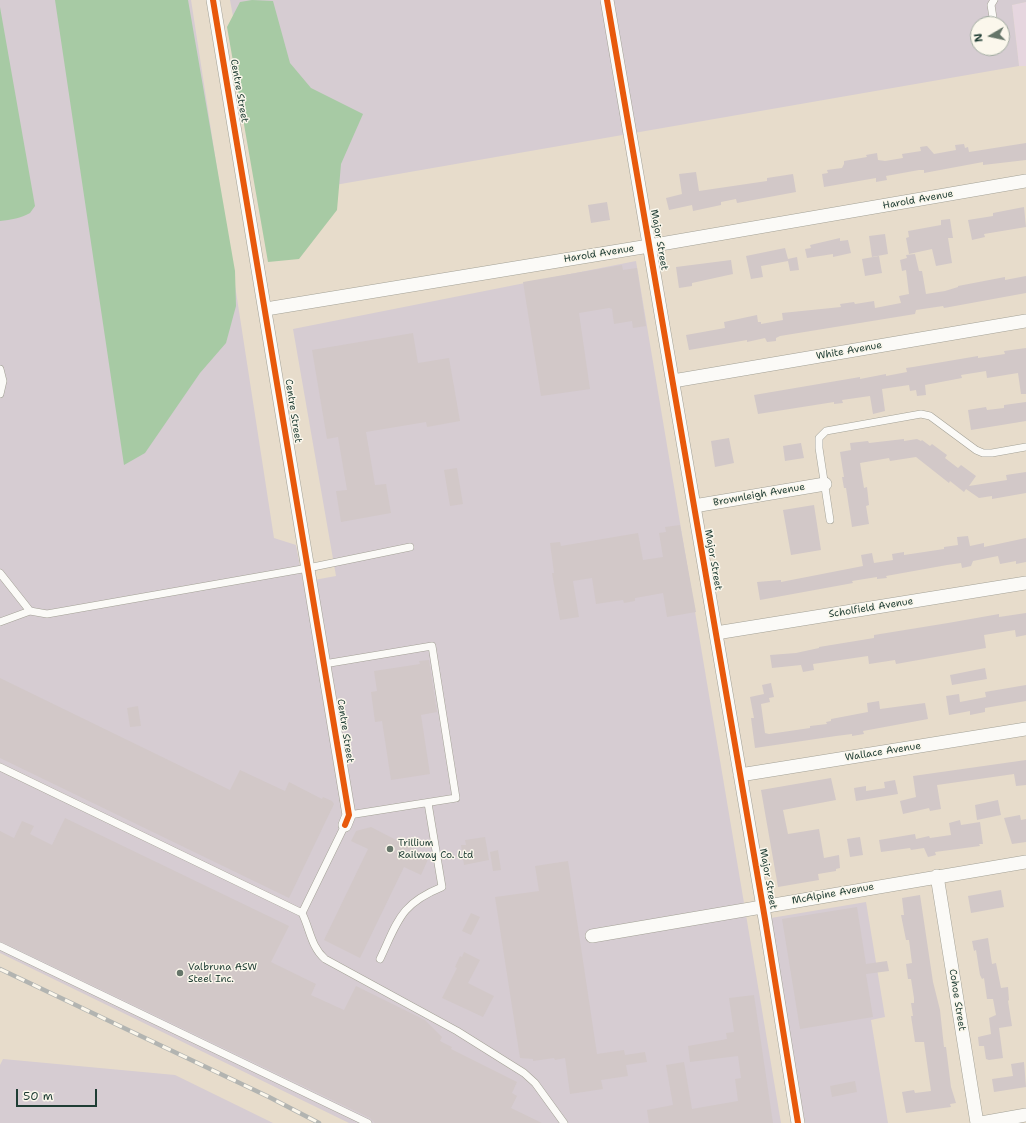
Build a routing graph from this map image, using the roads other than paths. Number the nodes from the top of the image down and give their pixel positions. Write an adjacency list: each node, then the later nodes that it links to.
1 (213, 0): 7 (street, Centre Street)
2 (607, 0): 6 (street, Major Street)
3 (994, 0): 4 (lane)
4 (993, 16)
5 (1026, 181): 6 (street, Harold Avenue)
6 (649, 246): 7 (street, Harold Avenue); 10 (street, Major Street)
7 (266, 309): 17 (street, Centre Street)
8 (1026, 321): 10 (street, White Avenue)
9 (0, 369): 11 (lane)
10 (673, 382): 14 (street, Major Street)
11 (0, 394)
12 (1026, 447): 13 (lane)
13 (825, 484): 14 (street, Brownleigh Avenue); 15 (lane)
14 (694, 506): 22 (street, Major Street)
15 (830, 520)
16 (410, 547): 17 (lane)
17 (308, 568): 20 (lane); 23 (street, Centre Street)
18 (0, 573): 20 (lane)
19 (1026, 583): 22 (street, Scholfield Avenue)
20 (30, 611): 21 (lane)
21 (0, 622)
22 (716, 633): 26 (street, Major Street)
23 (324, 664): 27 (lane); 28 (street, Centre Street)
24 (1026, 729): 26 (street, Wallace Avenue)
25 (0, 767): 32 (lane)
26 (740, 775): 31 (street, Major Street)
27 (428, 803): 28 (lane); 35 (lane)
28 (347, 820): 32 (lane)
29 (1026, 862): 30 (street, McAlpine Avenue)
30 (938, 876): 31 (street, McAlpine Avenue); 40 (street, Cohoe Street)
31 (763, 906): 33 (street, McAlpine Avenue); 39 (street, Major Street)
32 (302, 913): 38 (lane)
33 (592, 936)
34 (0, 946): 37 (lane)
35 (380, 959)
36 (1026, 1115): 41 (street)
37 (368, 1123)
38 (564, 1123)
39 (798, 1123)
40 (978, 1123)
41 (981, 1123)

